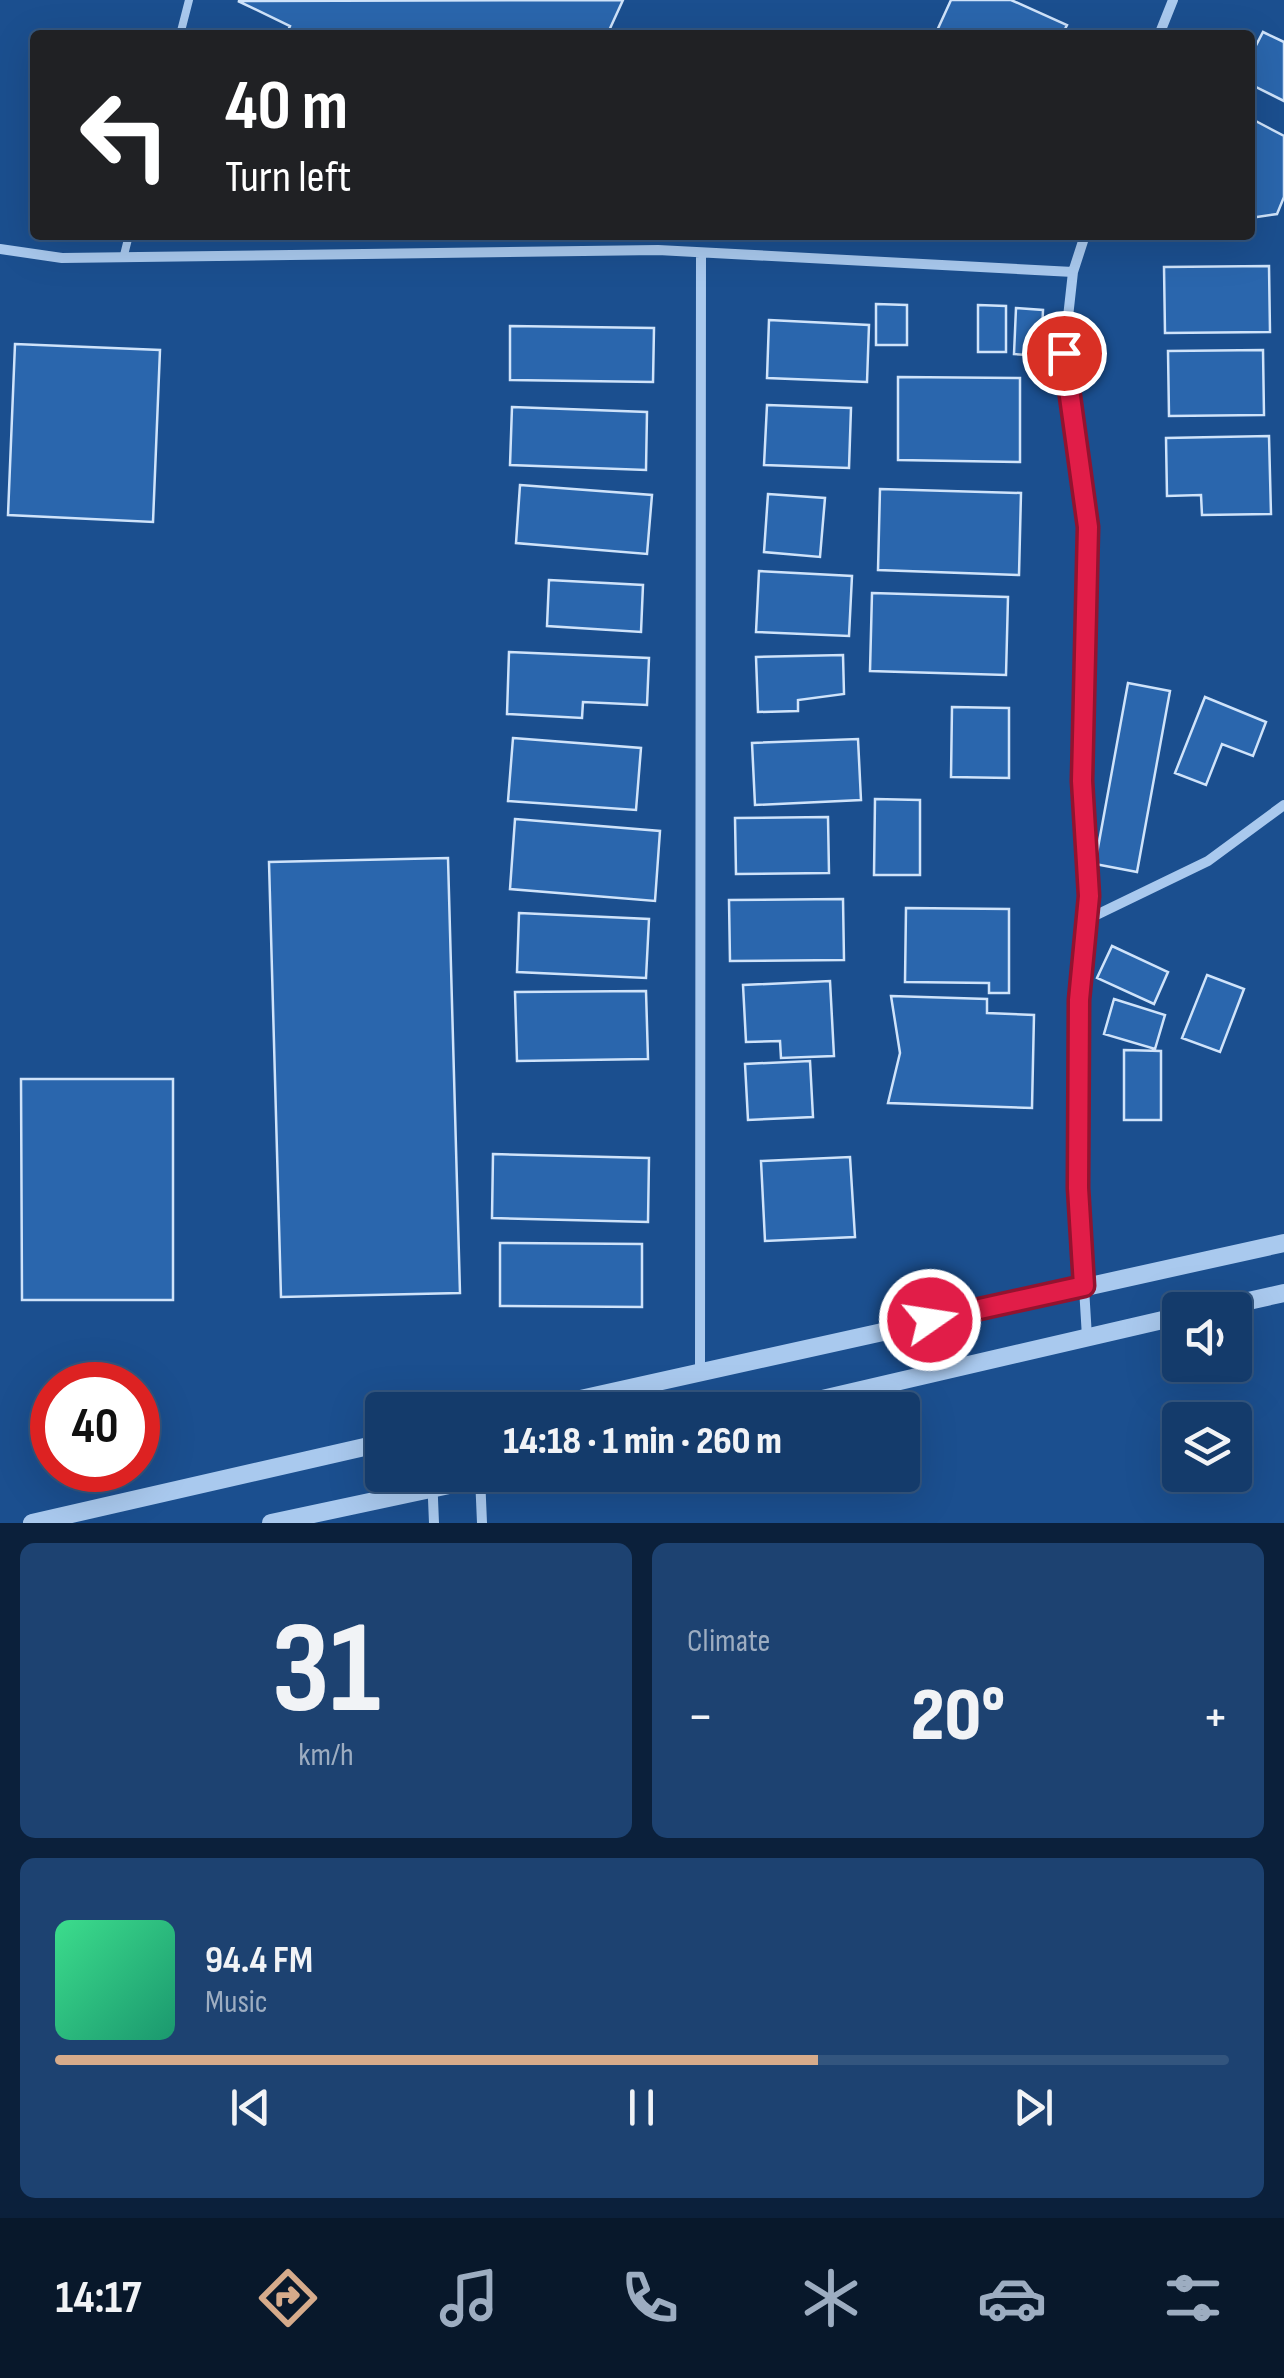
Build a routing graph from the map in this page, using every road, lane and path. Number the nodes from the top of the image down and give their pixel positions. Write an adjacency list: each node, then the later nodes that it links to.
1 (189, 0): 3 (lane)
2 (1173, 0): 4 (street)
3 (181, 30)
4 (1161, 30)
5 (128, 240): 9 (lane)
6 (1083, 240): 10 (street)
7 (0, 250): 9 (street)
8 (701, 252): 9 (street); 10 (street); 19 (street)
9 (124, 255)
10 (1073, 272): 12 (street)
11 (1284, 805): 12 (street)
12 (1086, 920): 14 (street)
13 (1284, 1243): 14 (street)
14 (1084, 1286): 18 (street); 19 (street)
15 (1284, 1293): 16 (street)
16 (1252, 1300)
17 (1162, 1320): 18 (street)
18 (1088, 1337): 21 (street)
19 (700, 1372): 20 (street)
20 (611, 1392)
21 (852, 1392)
22 (365, 1447): 26 (street)
23 (390, 1492): 27 (street)
24 (433, 1492): 28 (street)
25 (484, 1492): 29 (street)
26 (32, 1523)
27 (272, 1523)
28 (434, 1523)
29 (482, 1523)

